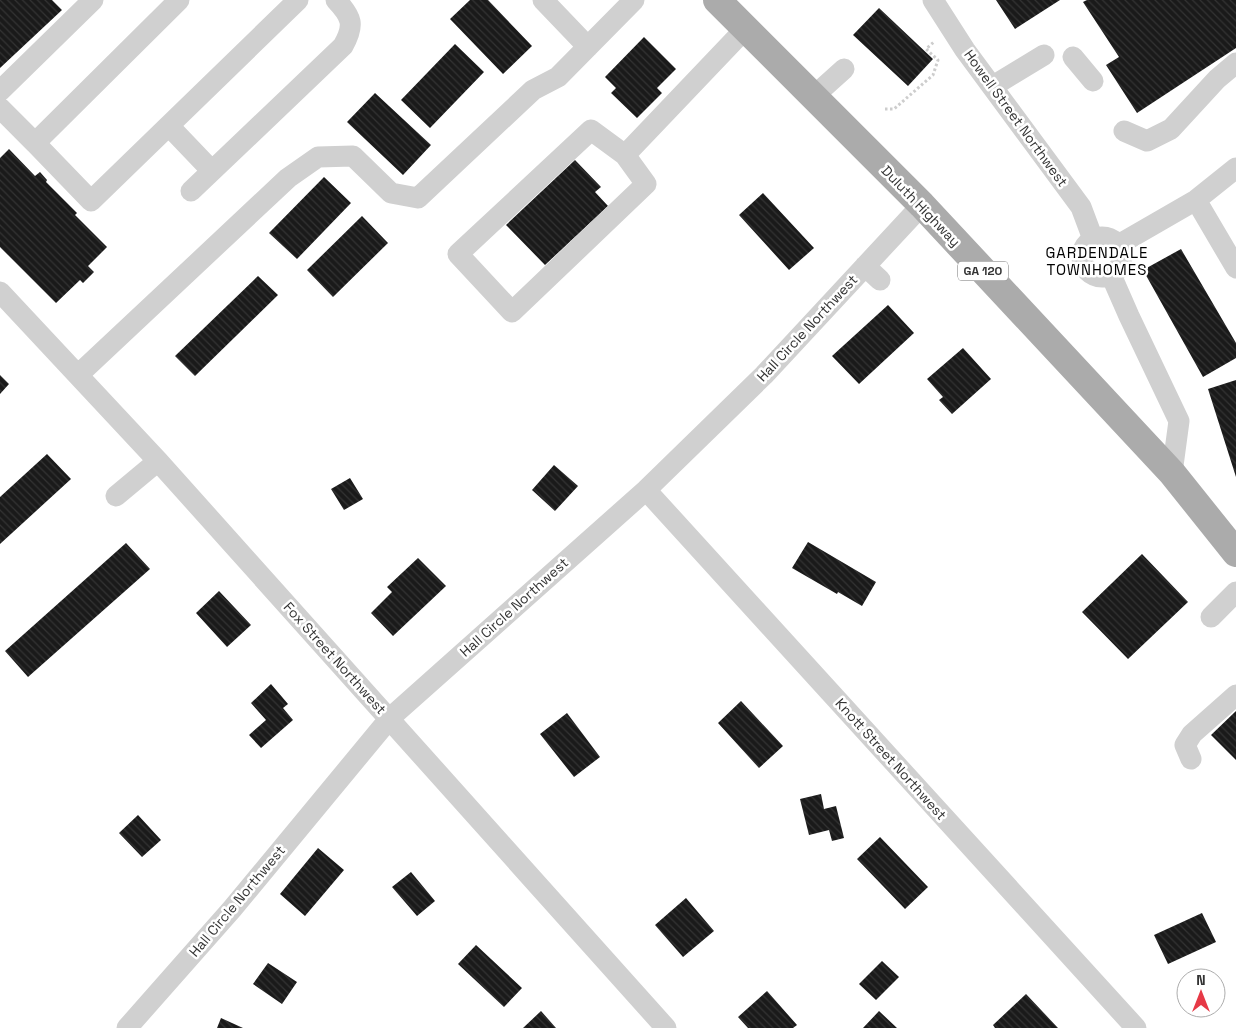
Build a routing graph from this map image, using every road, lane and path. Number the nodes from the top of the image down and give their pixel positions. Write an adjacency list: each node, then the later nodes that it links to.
1 (93, 0): 18 (street)
2 (179, 0): 24 (street)
3 (298, 0): 22 (street)
4 (336, 0): 27 (street)
5 (544, 0): 11 (street)
6 (634, 0): 11 (street)
7 (717, 0): 10 (main road, Duluth Highway / GA 120)
8 (933, 0): 9 (street, Howell Street Northwest)
9 (950, 26): 17 (street, Howell Street Northwest); 21 (path)
10 (746, 28): 19 (main road, Duluth Highway / GA 120); 25 (street)
11 (588, 47): 38 (street)
12 (1044, 55): 17 (street)
13 (1072, 57): 16 (street)
14 (1236, 64): 23 (street)
15 (844, 69): 19 (street)
16 (1094, 81)
17 (993, 86): 31 (street, Howell Street Northwest)
18 (0, 91)
19 (814, 96): 30 (main road, Duluth Highway / GA 120)
20 (0, 108): 24 (street)
21 (885, 109)
22 (169, 126): 24 (street); 27 (street)
23 (1124, 131)
24 (35, 143)
25 (625, 154): 25 (street)
26 (1236, 168): 29 (street)
27 (212, 171): 28 (street)
28 (191, 191)
29 (1196, 200): 32 (street); 34 (street)
30 (922, 205): 33 (street, Hall Circle Northwest); 40 (main road, Duluth Highway / GA 120)
31 (1093, 239): 32 (street); 35 (street)
32 (1118, 245): 35 (street)
33 (865, 266): 36 (street); 41 (street, Hall Circle Northwest)
34 (1236, 268)
35 (1111, 275): 40 (street)
36 (880, 280)
37 (0, 292): 38 (street, Fox Street Northwest)
38 (78, 375): 39 (street, Fox Street Northwest)
39 (158, 461): 42 (street); 47 (street, Fox Street Northwest)
40 (1172, 473): 43 (main road, Duluth Highway / GA 120)
41 (646, 490): 47 (street, Hall Circle Northwest); 51 (street, Knott Street Northwest)
42 (116, 496)
43 (1236, 554)
44 (1236, 592): 45 (street)
45 (1211, 617)
46 (1236, 695): 48 (street)
47 (390, 718): 49 (street, Hall Circle Northwest); 50 (street, Fox Street Northwest)
48 (1191, 759)
49 (127, 1028)
50 (666, 1028)
51 (1136, 1028)

